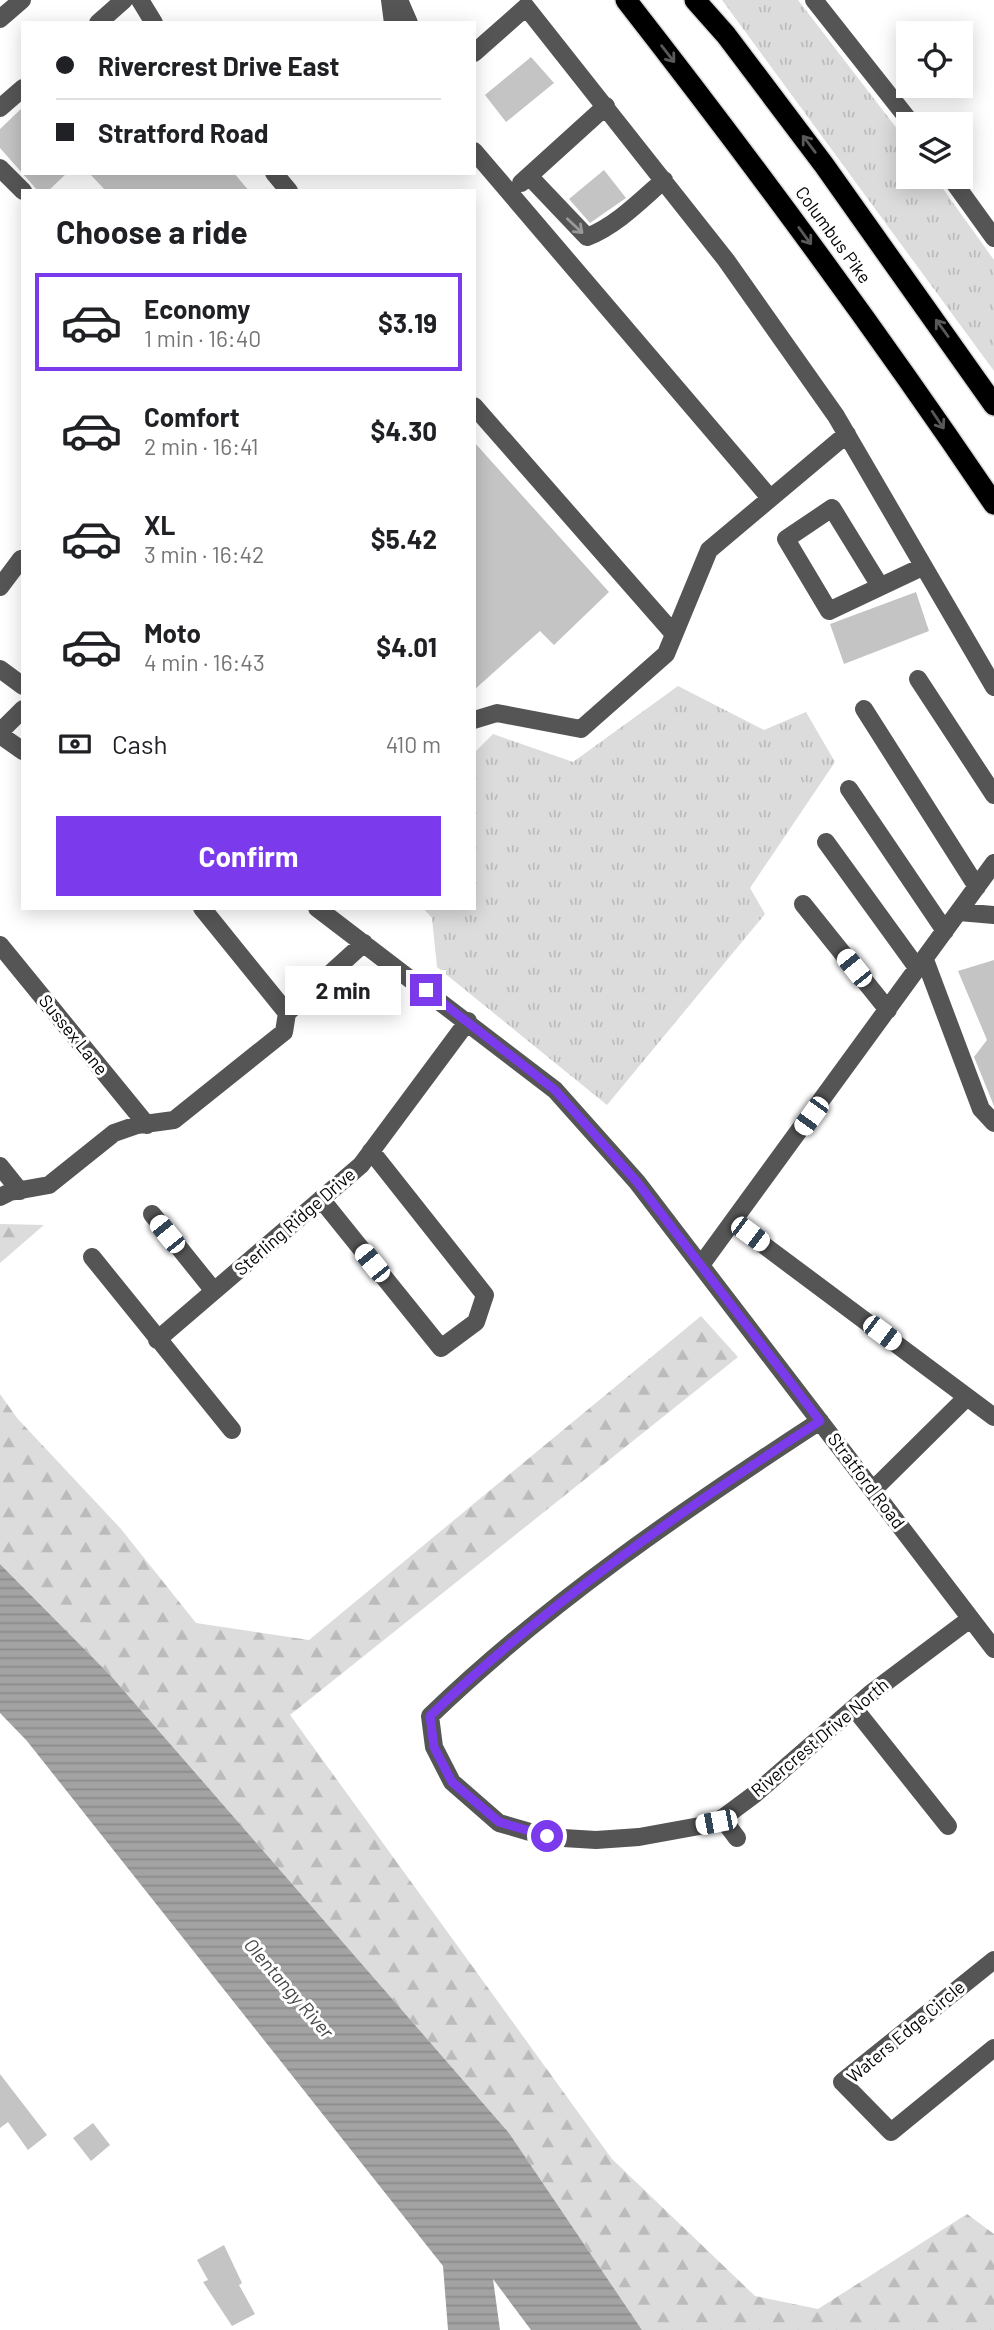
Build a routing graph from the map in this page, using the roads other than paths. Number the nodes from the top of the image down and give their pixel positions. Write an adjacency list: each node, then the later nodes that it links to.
1 (22, 0): 10 (street)
2 (124, 0): 11 (street)
3 (140, 0): 12 (street)
4 (390, 0): 13 (street)
5 (399, 0): 14 (street)
6 (626, 0): 34 (highway, Columbus Pike, one-way to 34)
7 (695, 0): 30 (highway, Columbus Pike, one-way to 7)
8 (814, 0): 19 (street)
9 (524, 3): 15 (street); 17 (street)
10 (0, 19)
11 (100, 21)
12 (153, 21)
13 (393, 21)
14 (408, 21)
15 (476, 51)
16 (21, 90): 18 (street)
17 (606, 106): 23 (street); 24 (street)
18 (0, 108)
19 (903, 112)
20 (476, 153): 28 (street)
21 (0, 168): 25 (street)
22 (276, 175): 26 (street)
23 (529, 176): 24 (street, one-way to 24); 28 (street)
24 (664, 180): 32 (street)
25 (21, 189)
26 (287, 189)
27 (959, 189): 29 (street)
28 (510, 193): 33 (street)
29 (994, 238)
30 (994, 405)
31 (476, 408): 39 (street)
32 (847, 434): 33 (street); 36 (street)
33 (771, 498): 39 (street)
34 (994, 504)
35 (21, 559): 38 (street)
36 (922, 567): 37 (street); 43 (street)
37 (880, 586): 37 (street)
38 (0, 587)
39 (674, 634): 46 (street)
40 (0, 669): 42 (street)
41 (918, 678): 50 (street)
42 (21, 685)
43 (994, 687)
44 (864, 709): 53 (street)
45 (21, 711): 47 (street)
46 (476, 719)
47 (0, 734): 48 (street)
48 (21, 750)
49 (849, 789): 59 (street)
50 (994, 796)
51 (826, 842): 62 (street)
52 (994, 863): 53 (street)
53 (977, 887): 57 (street)
54 (803, 904): 63 (street)
55 (204, 910): 64 (street)
56 (320, 910): 60 (street, Stratford Road)
57 (959, 912): 58 (street); 59 (street)
58 (994, 915)
59 (945, 931): 62 (street)
60 (364, 943): 64 (street); 65 (street, Stratford Road)
61 (0, 945): 67 (street, Sussex Lane)
62 (922, 965): 63 (street); 66 (street)
63 (888, 1010): 74 (street)
64 (287, 1013): 67 (street)
65 (468, 1021): 68 (street, Sterling Ridge Drive); 76 (street, Stratford Road)
66 (994, 1123)
67 (146, 1125): 70 (street)
68 (371, 1151): 72 (street, Sterling Ridge Drive); 72 (street)
69 (0, 1166): 70 (street)
70 (20, 1191): 71 (street)
71 (0, 1197)
72 (321, 1199): 77 (street, Sterling Ridge Drive)
73 (152, 1214): 77 (street)
74 (734, 1223): 76 (street); 79 (street)
75 (92, 1257): 78 (street)
76 (701, 1265): 81 (street, Stratford Road)
77 (214, 1291): 78 (street, Sterling Ridge Drive)
78 (157, 1340): 82 (street)
79 (967, 1397): 80 (street); 83 (street)
80 (994, 1417)
81 (820, 1421): 83 (street, Stratford Road); 87 (street, Rivercrest Drive North)
82 (232, 1430)
83 (873, 1490): 84 (street, Stratford Road)
84 (970, 1619): 85 (street, Stratford Road); 86 (street, Rivercrest Drive North)
85 (994, 1649)
86 (854, 1708): 87 (street, Rivercrest Drive North); 88 (street)
87 (722, 1818): 89 (street)
88 (948, 1826)
89 (737, 1838)
90 (994, 1960): 91 (street, Waters Edge Circle)
91 (994, 2048)

